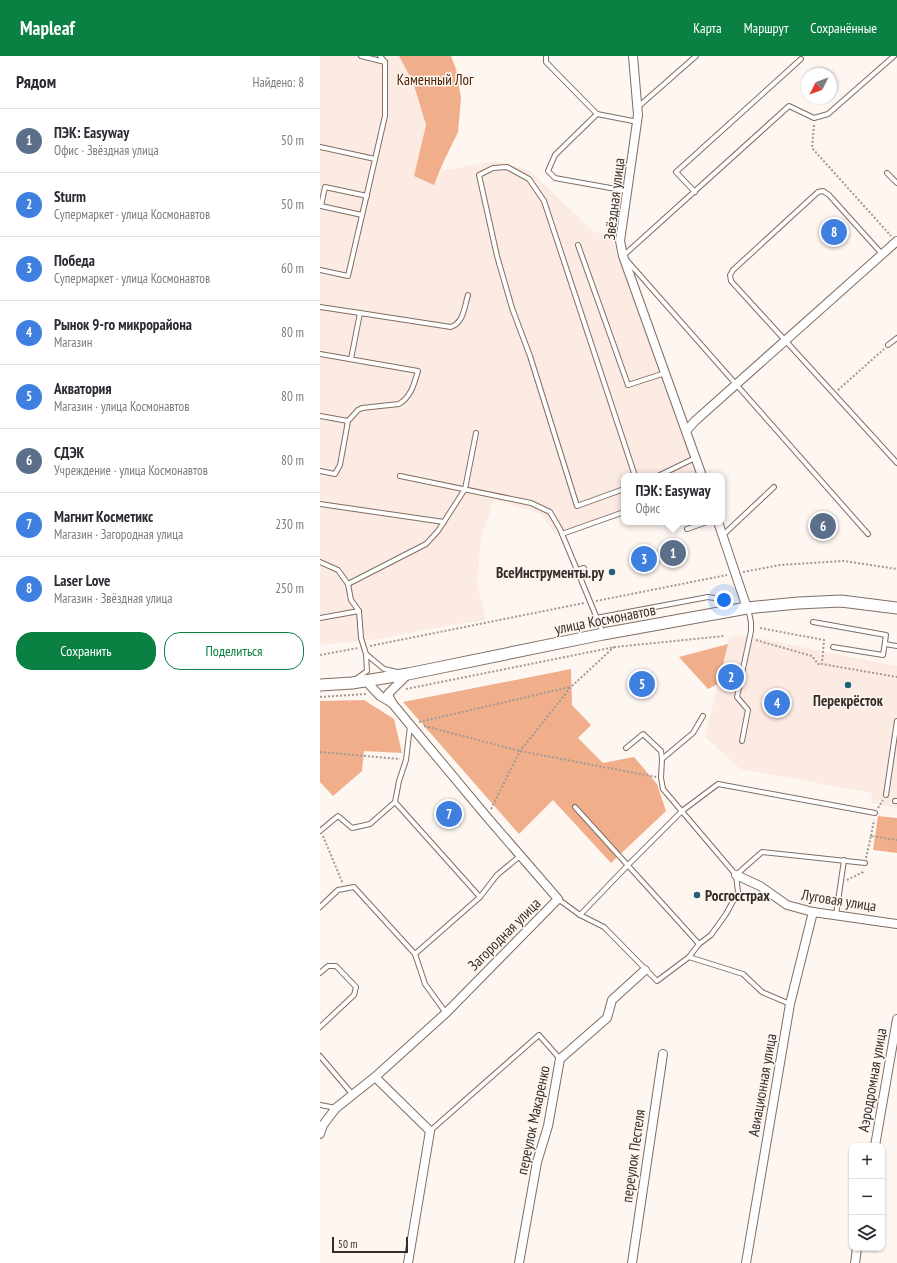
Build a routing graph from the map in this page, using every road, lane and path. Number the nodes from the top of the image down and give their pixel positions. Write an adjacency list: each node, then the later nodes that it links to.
1 (361, 56): 8 (lane)
2 (380, 56): 8 (lane)
3 (546, 56): 10 (lane)
4 (633, 56): 9 (street, Звёздная улица)
5 (696, 56): 9 (lane)
6 (894, 56): 11 (lane)
7 (801, 58): 18 (lane)
8 (385, 62): 14 (lane)
9 (638, 107): 12 (street, Звёздная улица)
10 (597, 114): 12 (lane); 17 (lane)
11 (814, 118): 18 (lane); 21 (path)
12 (638, 122): 17 (street, Звёздная улица)
13 (320, 147): 14 (lane)
14 (375, 159): 19 (lane)
15 (888, 172): 16 (lane)
16 (897, 183)
17 (627, 191): 24 (street, Звёздная улица)
18 (695, 192): 24 (lane)
19 (366, 196): 20 (lane); 20 (lane)
20 (362, 215): 25 (lane)
21 (896, 241): 23 (street)
22 (578, 245): 34 (lane)
23 (882, 254): 30 (street); 30 (lane)
24 (623, 256): 34 (street, Звёздная улица); 35 (lane)
25 (320, 270)
26 (468, 295): 28 (lane)
27 (320, 307): 28 (lane)
28 (360, 313): 33 (lane)
29 (897, 338): 31 (lane)
30 (785, 341): 35 (street); 36 (lane)
31 (888, 345): 36 (path)
32 (320, 354): 33 (lane)
33 (351, 359): 38 (lane)
34 (665, 373): 39 (street, Звёздная улица)
35 (736, 384): 39 (street); 58 (lane)
36 (834, 394): 42 (lane)
37 (320, 416): 38 (lane)
38 (348, 421): 43 (lane)
39 (686, 431): 41 (street, Звёздная улица)
40 (476, 433): 49 (lane)
41 (695, 458): 45 (lane); 46 (street, Звёздная улица)
42 (897, 463)
43 (320, 471)
44 (634, 473): 50 (lane)
45 (664, 473)
46 (701, 473)
47 (400, 476): 49 (lane)
48 (774, 487): 59 (lane)
49 (465, 489): 53 (lane); 57 (lane)
50 (621, 490)
51 (320, 504): 53 (lane)
52 (621, 513): 57 (lane)
53 (444, 522): 65 (lane)
54 (698, 525): 56 (lane)
55 (719, 525): 59 (street)
56 (687, 529)
57 (562, 534): 63 (lane)
58 (868, 534)
59 (723, 535): 64 (street)
60 (320, 562): 65 (lane)
61 (584, 568): 63 (lane)
62 (897, 569): 64 (path)
63 (577, 570): 66 (lane)
64 (737, 574): 66 (path); 67 (street)
65 (348, 584): 69 (lane)
66 (590, 602): 72 (lane); 82 (path)
67 (748, 608): 68 (main road, улица Космонавтов); 70 (main road, улица Космонавтов); 77 (lane)
68 (897, 608)
69 (360, 610): 71 (lane); 82 (lane)
70 (728, 611): 72 (lane); 75 (main road, улица Космонавтов)
71 (320, 618)
72 (596, 618): 75 (lane)
73 (814, 622): 78 (lane)
74 (760, 628): 85 (path)
75 (603, 634): 86 (main road, улица Космонавтов)
76 (724, 636): 80 (path)
77 (749, 638): 85 (path); 99 (lane)
78 (885, 644): 79 (lane); 81 (lane)
79 (897, 646)
80 (615, 647): 91 (path); 92 (path)
81 (833, 647)
82 (363, 648): 83 (lane); 84 (path)
83 (366, 654): 86 (lane); 89 (lane)
84 (320, 655)
85 (822, 664): 87 (path)
86 (408, 674): 88 (main road, улица Космонавтов); 95 (street)
87 (897, 677)
88 (366, 681): 89 (main road, улица Космонавтов); 93 (street, Загородная улица)
89 (352, 683): 90 (main road, улица Космонавтов)
90 (320, 684)
91 (571, 687): 98 (path); 101 (path)
92 (406, 689)
93 (380, 696): 94 (path); 95 (street, Загородная улица)
94 (320, 697)
95 (392, 703): 98 (street, Загородная улица)
96 (703, 716): 103 (lane)
97 (897, 720): 106 (lane)
98 (411, 724): 101 (path); 104 (lane); 111 (street, Загородная улица)
99 (742, 741)
100 (626, 748): 103 (lane)
101 (520, 751): 105 (path); 111 (path)
102 (320, 752): 104 (path)
103 (662, 759): 105 (lane)
104 (406, 760): 107 (lane)
105 (661, 778): 109 (lane)
106 (886, 795)
107 (395, 802): 112 (lane); 120 (lane)
108 (575, 807): 117 (lane)
109 (682, 811): 110 (lane); 117 (lane); 118 (lane)
110 (875, 813)
111 (487, 817): 114 (street, Загородная улица)
112 (320, 831)
113 (320, 835): 119 (path)
114 (521, 856): 120 (lane); 121 (street, Загородная улица)
115 (844, 860): 116 (lane); 118 (lane); 125 (lane)
116 (865, 863)
117 (628, 864): 124 (lane); 127 (lane)
118 (736, 874): 123 (street, Луговая улица); 127 (lane)
119 (345, 888): 122 (lane); 128 (lane)
120 (480, 897): 128 (lane)
121 (558, 899): 124 (lane); 133 (street, Загородная улица)
122 (320, 907)
123 (812, 912): 125 (street, Луговая улица); 132 (street, Авиационная улица)
124 (580, 915): 130 (lane)
125 (836, 915): 126 (street, Луговая улица)
126 (897, 924)
127 (699, 944): 129 (lane)
128 (415, 954): 133 (lane)
129 (689, 957): 130 (lane); 132 (lane)
130 (646, 970): 138 (street, переулок Макаренко)
131 (320, 972): 135 (lane)
132 (790, 1004): 150 (street, Авиационная улица)
133 (446, 1013): 139 (street, Загородная улица)
134 (897, 1019): 145 (street, Аэродромная улица)
135 (320, 1027)
136 (663, 1054): 149 (street, переулок Пестеля)
137 (320, 1056): 140 (lane)
138 (560, 1059): 143 (lane); 148 (street, переулок Макаренко)
139 (375, 1077): 140 (street, Загородная улица); 143 (street)
140 (353, 1095): 142 (street, Загородная улица)
141 (320, 1105): 142 (lane)
142 (336, 1108): 144 (street, Загородная улица)
143 (430, 1132): 147 (street)
144 (320, 1134)
145 (876, 1143)
146 (857, 1251): 151 (street)
147 (408, 1263)
148 (519, 1263)
149 (632, 1263)
150 (746, 1263)
151 (855, 1263)

